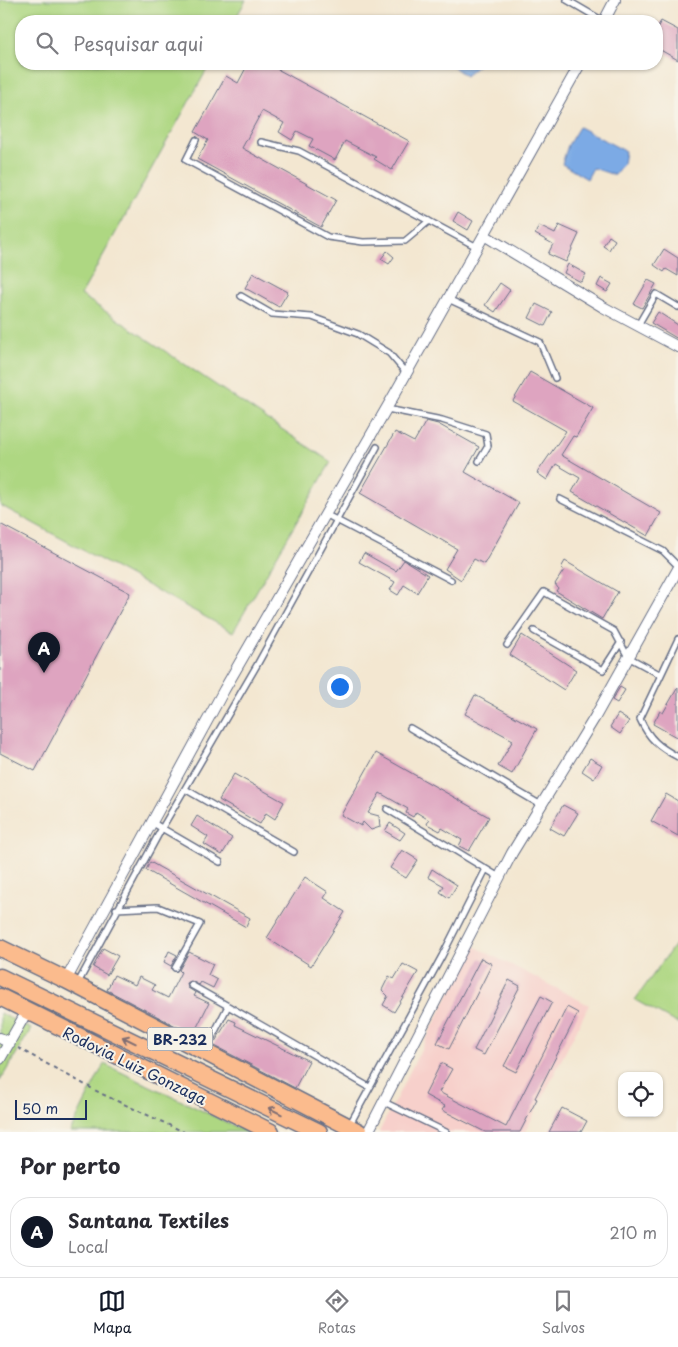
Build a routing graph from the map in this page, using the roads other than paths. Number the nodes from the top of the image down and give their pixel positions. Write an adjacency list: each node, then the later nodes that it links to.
1 (567, 0): 3 (lane)
2 (615, 0): 4 (street)
3 (593, 15)
4 (606, 15)
5 (577, 70): 9 (street)
6 (196, 140): 8 (lane)
7 (260, 142): 8 (lane)
8 (429, 221): 10 (lane)
9 (484, 235): 10 (street); 14 (street)
10 (477, 247): 12 (street)
11 (241, 296): 16 (lane)
12 (448, 299): 16 (street); 17 (lane)
13 (678, 307): 14 (lane)
14 (637, 325): 15 (street)
15 (678, 347)
16 (407, 373): 18 (street)
17 (555, 378)
18 (387, 408): 20 (lane); 22 (street)
19 (377, 447): 23 (lane)
20 (479, 462)
21 (560, 499): 24 (lane)
22 (324, 514): 23 (lane); 37 (street)
23 (337, 521): 25 (lane); 34 (lane)
24 (678, 567): 30 (street)
25 (451, 580)
26 (534, 631): 28 (lane)
27 (678, 639): 31 (lane)
28 (622, 642): 29 (lane); 30 (lane)
29 (507, 645)
30 (628, 657): 31 (lane); 35 (street)
31 (661, 674): 33 (lane)
32 (410, 728): 35 (lane)
33 (678, 757)
34 (185, 789): 37 (lane); 38 (lane)
35 (541, 805): 41 (street)
36 (387, 809): 40 (lane)
37 (157, 826): 39 (lane); 42 (lane); 46 (street)
38 (294, 852)
39 (220, 862)
40 (486, 869): 41 (lane); 54 (lane)
41 (500, 878): 55 (street)
42 (116, 909): 44 (lane); 46 (lane)
43 (0, 948): 46 (main road, BR-232)
44 (175, 968)
45 (0, 978): 58 (main road, Rodovia Luiz Gonzaga / BR-232, one-way to 45)
46 (72, 982): 52 (main road, BR-232)
47 (191, 985): 49 (lane)
48 (0, 997): 50 (main road, Rodovia Luiz Gonzaga / BR-232)
49 (228, 1006): 52 (lane); 54 (lane)
50 (27, 1011): 51 (street); 57 (main road, Rodovia Luiz Gonzaga / BR-232)
51 (5, 1041): 53 (street)
52 (204, 1052): 56 (main road, BR-232)
53 (0, 1059)
54 (369, 1087): 56 (lane)
55 (384, 1102): 59 (street); 60 (lane)
56 (354, 1129)
57 (271, 1132)
58 (319, 1132)
59 (368, 1132)
60 (446, 1132)

